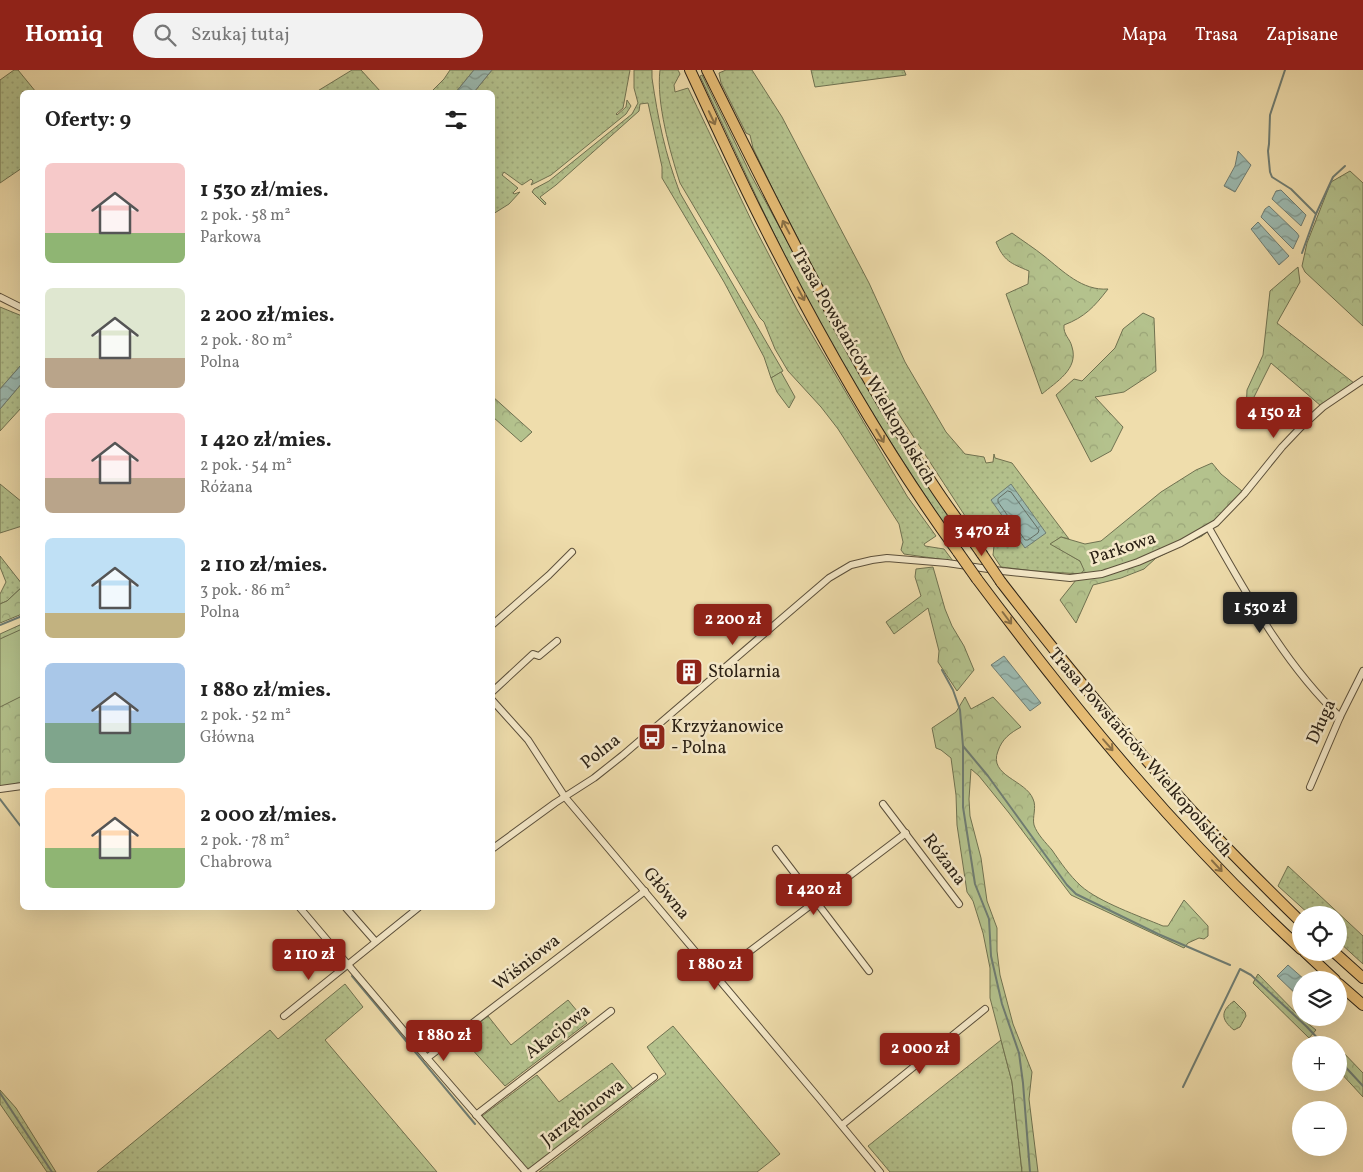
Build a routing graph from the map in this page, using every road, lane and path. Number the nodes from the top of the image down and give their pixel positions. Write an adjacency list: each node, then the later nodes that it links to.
1 (707, 70): 29 (highway, Trasa Powstańców Wielkopolskich, one-way to 1, bridge)
2 (691, 72): 30 (highway, Trasa Powstańców Wielkopolskich, one-way to 30, bridge)
3 (0, 297): 4 (street)
4 (20, 307)
5 (1363, 380): 6 (street, Parkowa)
6 (1209, 528): 8 (street, Parkowa); 14 (street)
7 (572, 552): 9 (street)
8 (922, 560): 18 (street, Polna)
9 (495, 622)
10 (556, 641): 12 (street)
11 (1363, 671): 14 (street, Długa)
12 (495, 689)
13 (495, 703): 18 (street, Główna)
14 (1340, 717): 16 (street, Długa)
15 (20, 786): 17 (street)
16 (1310, 787)
17 (0, 789)
18 (565, 797): 21 (street, Polna); 23 (street, Główna)
19 (883, 804): 20 (street, Różana)
20 (906, 833): 24 (street, Różana); 25 (street, Różana)
21 (495, 847)
22 (776, 849): 24 (street)
23 (645, 891): 37 (street, Główna); 44 (street, Wiśniowa)
24 (816, 902): 35 (street); 37 (street, Różana)
25 (959, 904)
26 (302, 910): 34 (street)
27 (348, 910): 31 (street)
28 (415, 910): 31 (street)
29 (1292, 913)
30 (1292, 940)
31 (375, 941): 34 (street)
32 (1315, 961): 36 (highway)
33 (1344, 961): 38 (highway)
34 (348, 963): 43 (street); 44 (street)
35 (869, 971)
36 (1325, 971)
37 (717, 976): 47 (street, Główna)
38 (1363, 978)
39 (1347, 991): 40 (highway)
40 (1363, 1005)
41 (985, 1009): 47 (street)
42 (611, 1011): 46 (street, Akacjowa)
43 (284, 1016)
44 (427, 1058): 46 (street)
45 (654, 1077): 48 (street, Jarzębinowa)
46 (476, 1115): 48 (street)
47 (842, 1124): 49 (street, Główna)
48 (528, 1172)
49 (880, 1172)

